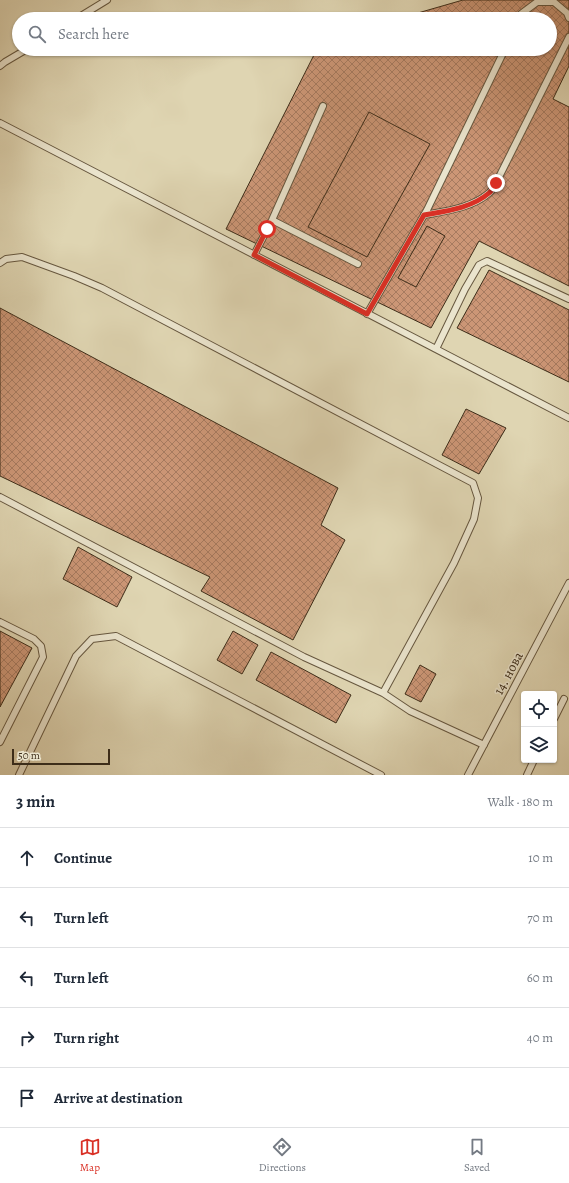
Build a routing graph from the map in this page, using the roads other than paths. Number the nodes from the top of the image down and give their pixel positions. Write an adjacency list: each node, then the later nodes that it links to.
1 (108, 0): 2 (lane)
2 (88, 12)
3 (524, 12): 4 (lane)
4 (569, 18)
5 (569, 37): 11 (lane)
6 (16, 56): 8 (lane)
7 (502, 56): 11 (lane)
8 (0, 66)
9 (323, 106): 12 (lane)
10 (0, 124): 13 (lane)
11 (424, 215): 17 (lane)
12 (272, 220): 13 (lane); 15 (lane)
13 (254, 255): 17 (lane)
14 (0, 263): 23 (lane)
15 (358, 264)
16 (569, 299): 18 (lane)
17 (367, 314): 18 (lane)
18 (436, 349): 19 (lane)
19 (569, 418)
20 (0, 496): 23 (lane)
21 (569, 583): 27 (lane, 14. нова)
22 (0, 622): 26 (lane)
23 (383, 693): 27 (lane)
24 (564, 699): 25 (lane)
25 (557, 713)
26 (0, 742)
27 (484, 746): 31 (lane, 14. нова)
28 (533, 763): 32 (lane)
29 (19, 775): 30 (lane)
30 (381, 775)
31 (468, 775)
32 (527, 775)

